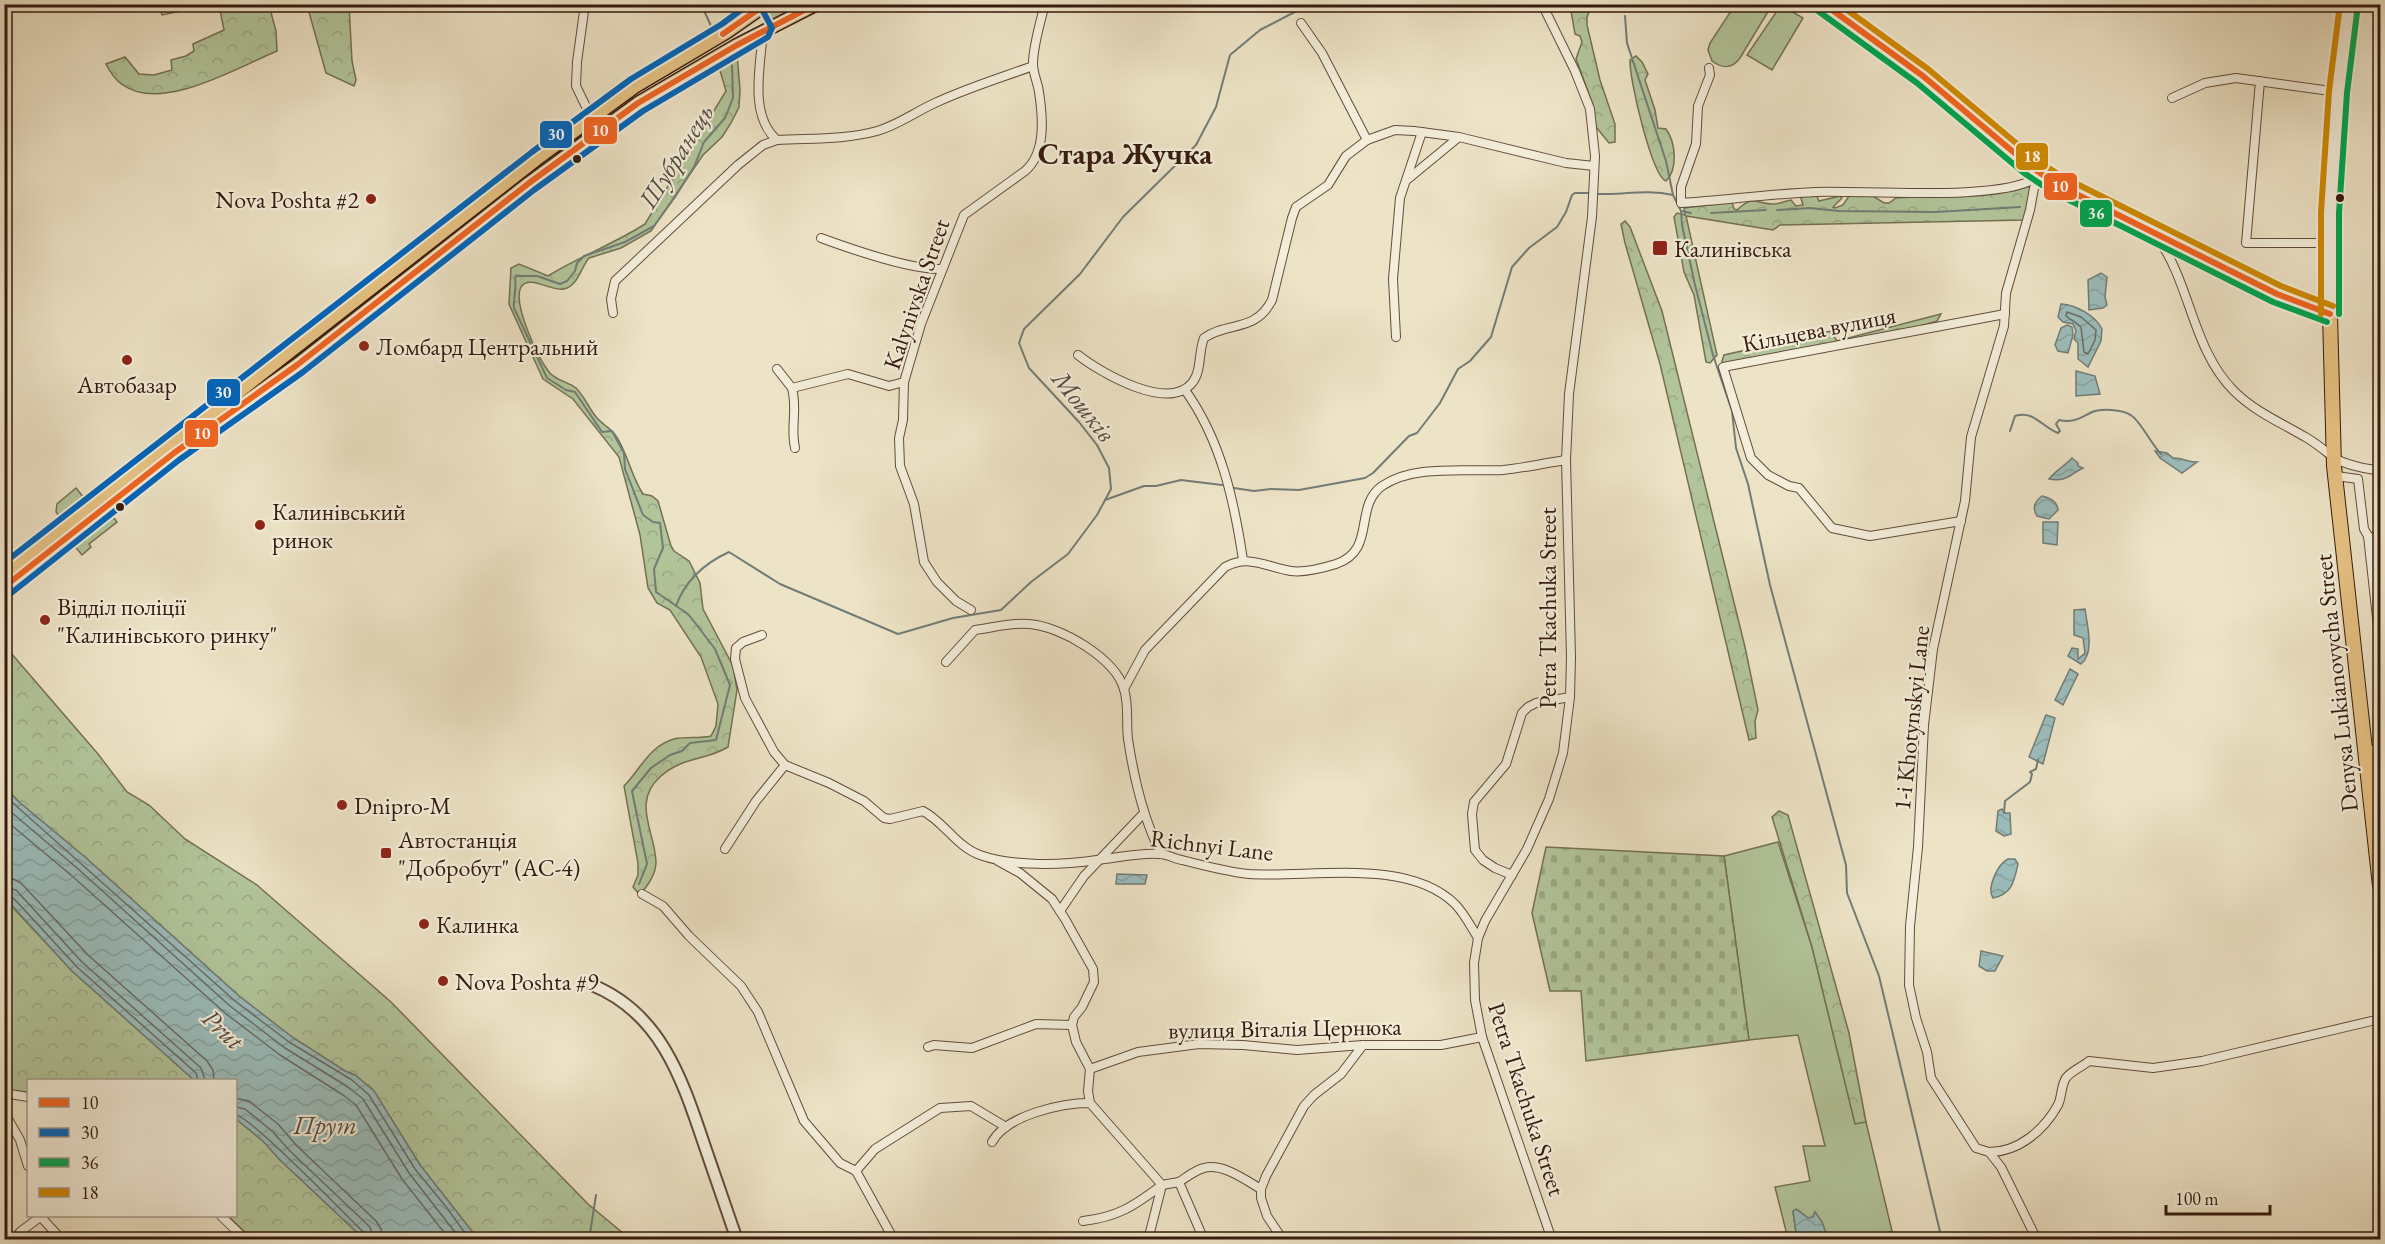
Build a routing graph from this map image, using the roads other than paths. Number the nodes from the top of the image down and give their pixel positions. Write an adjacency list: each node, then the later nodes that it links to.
1 (585, 4): 18 (street)
2 (767, 4): 8 (main road)
3 (817, 4): 10 (main road)
4 (1045, 4): 11 (street, Kalynivska Street)
5 (1542, 4): 23 (street, Petra Tkachuka Street)
6 (1823, 4): 24 (highway)
7 (2349, 4): 15 (main road)
8 (754, 12): 10 (main road); 14 (main road)
9 (1301, 23): 22 (street)
10 (764, 30): 16 (main road); 21 (street)
11 (1033, 66): 21 (street); 29 (street, Kalynivska Street)
12 (1709, 68): 24 (street)
13 (2260, 81): 15 (street); 17 (street); 28 (street)
14 (636, 86): 16 (main road); 18 (main road)
15 (2338, 92): 28 (main road)
16 (644, 98): 44 (main road)
17 (2172, 98)
18 (592, 119): 44 (main road)
19 (1422, 132): 20 (street); 22 (street); 25 (street)
20 (1459, 136): 23 (street); 25 (street)
21 (777, 140): 30 (street)
22 (1366, 140): 38 (street)
23 (1594, 166): 41 (street, Petra Tkachuka Street)
24 (2041, 175): 26 (highway); 31 (street, 1-i Khotynskyi Lane)
25 (1407, 180): 33 (street)
26 (2155, 233): 32 (highway); 40 (street)
27 (821, 238): 29 (street)
28 (2330, 243): 32 (main road)
29 (942, 269): 36 (street, Kalynivska Street)
30 (614, 313)
31 (2005, 314): 45 (street, 1-i Khotynskyi Lane); 45 (street, Кільцева вулиця)
32 (2330, 314): 40 (highway, Denysa Lukianovycha Street)
33 (1396, 337)
34 (1078, 355): 38 (street)
35 (777, 369): 37 (street)
36 (904, 382): 37 (street); 51 (street, Kalynivska Street)
37 (792, 388): 39 (street)
38 (1185, 390): 48 (street)
39 (795, 448)
40 (2334, 458): 42 (street); 43 (highway, Denysa Lukianovycha Street)
41 (1566, 460): 48 (street); 56 (street, Petra Tkachuka Street)
42 (2380, 470)
43 (2336, 476): 46 (street); 57 (highway, Denysa Lukianovycha Street)
44 (94, 512): 49 (main road); 50 (main road)
45 (1961, 521): 83 (street, 1-i Khotynskyi Lane)
46 (2368, 536): 47 (street); 53 (street)
47 (2380, 542)
48 (1243, 560): 55 (street)
49 (4, 575)
50 (4, 587)
51 (971, 610)
52 (762, 635): 59 (street)
53 (2380, 645)
54 (946, 662): 55 (street)
55 (1124, 689): 60 (street)
56 (1570, 697): 65 (street, Petra Tkachuka Street); 65 (street)
57 (2366, 750): 58 (street); 66 (highway, Denysa Lukianovycha Street)
58 (2380, 750)
59 (785, 765): 61 (street); 63 (street, Richnyi Lane)
60 (1144, 813): 62 (street); 64 (street)
61 (725, 849)
62 (1161, 854): 64 (street, Richnyi Lane); 69 (street, Richnyi Lane)
63 (992, 858): 64 (street, Richnyi Lane); 68 (street)
64 (1098, 860): 68 (street)
65 (1512, 875): 69 (street, Petra Tkachuka Street)
66 (2380, 886)
67 (642, 894): 85 (street)
68 (1060, 911): 72 (street)
69 (1478, 938): 73 (street, Petra Tkachuka Street)
70 (592, 985): 96 (main road)
71 (2380, 1019): 83 (street)
72 (1072, 1025): 75 (street); 76 (street)
73 (1482, 1037): 74 (street, вулиця Віталія Цернюка); 101 (street, Petra Tkachuka Street)
74 (1363, 1046): 76 (street, вулиця Віталія Цернюка); 88 (street)
75 (928, 1047)
76 (1090, 1069): 79 (street)
77 (4, 1093): 78 (street)
78 (27, 1097)
79 (1090, 1103): 81 (street); 87 (street)
80 (4, 1112): 84 (street)
81 (1006, 1127): 82 (street); 85 (street)
82 (992, 1142)
83 (1989, 1152): 102 (street, 1-i Khotynskyi Lane)
84 (27, 1163)
85 (856, 1171): 97 (street)
86 (1179, 1182): 87 (street); 88 (street); 99 (street)
87 (1162, 1185): 92 (street); 98 (street)
88 (1261, 1189): 100 (street)
89 (39, 1217): 93 (street)
90 (41, 1217): 94 (street)
91 (222, 1217): 95 (street)
92 (1083, 1221)
93 (15, 1239)
94 (62, 1239)
95 (246, 1239)
96 (737, 1239)
97 (894, 1239)
98 (1148, 1239)
99 (1204, 1239)
100 (1283, 1239)
101 (1552, 1239)
102 (2037, 1239)

